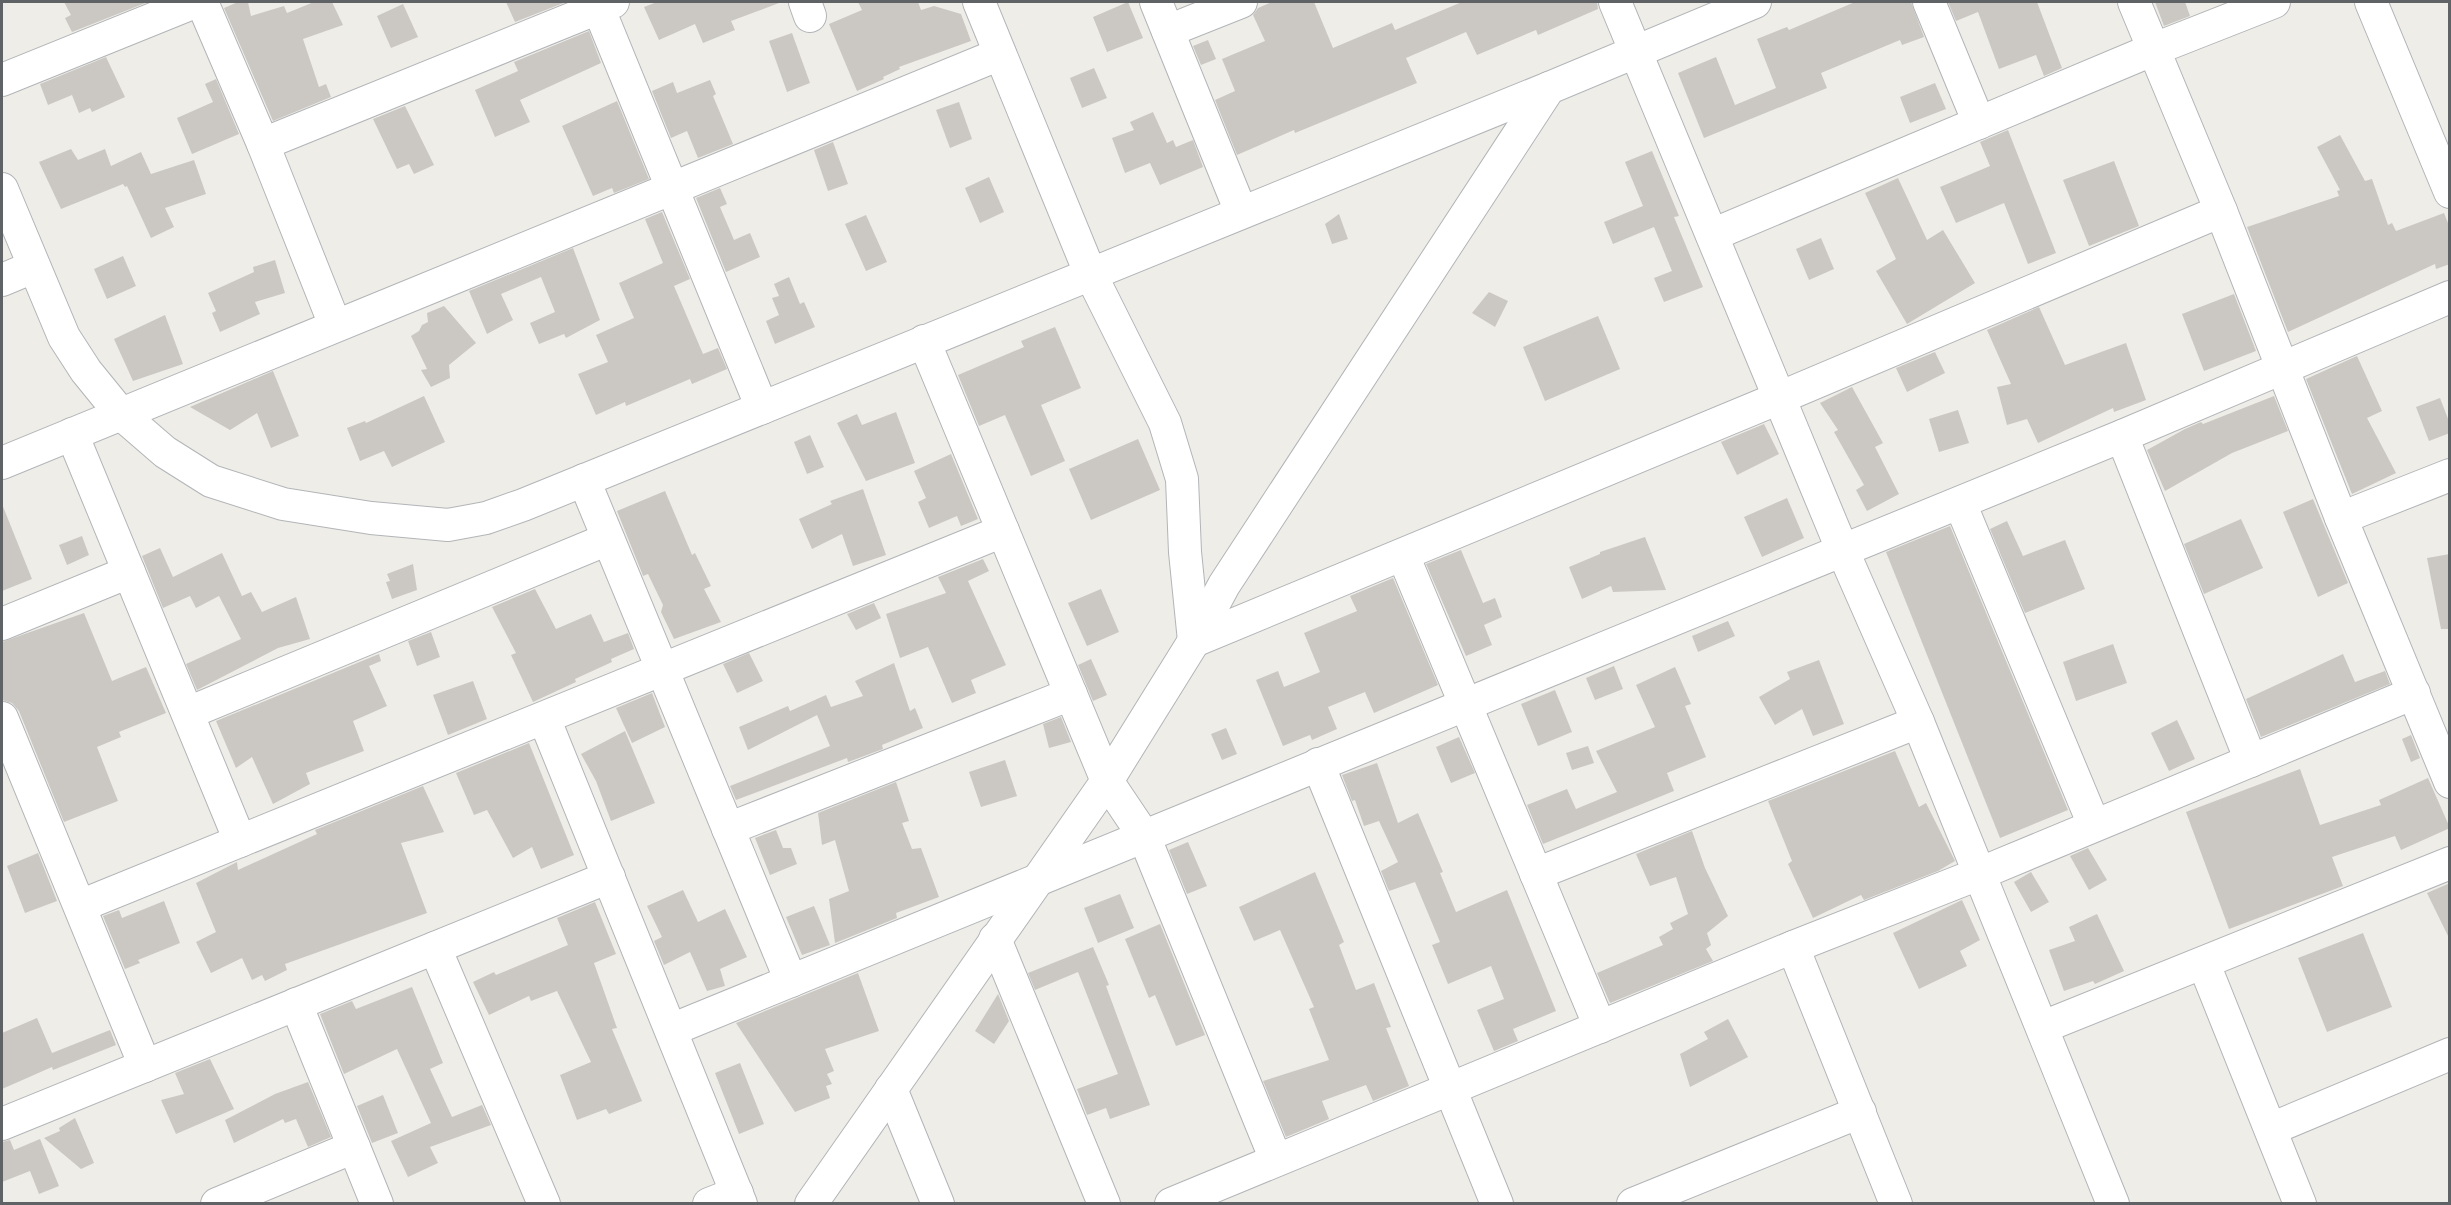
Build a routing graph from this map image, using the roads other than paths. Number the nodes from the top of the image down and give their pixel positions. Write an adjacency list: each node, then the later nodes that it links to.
1 (195, 2): 17 (street)
2 (202, 2): 20 (street)
3 (980, 2): 16 (street)
4 (1156, 2): 13 (street)
5 (1241, 2): 13 (street)
6 (1615, 2): 15 (street)
7 (1755, 2): 15 (street)
8 (1929, 2): 19 (street)
9 (2134, 2): 14 (street)
10 (2274, 2): 14 (street)
11 (2371, 2): 23 (street)
12 (603, 3): 20 (street); 21 (street)
13 (1168, 31): 25 (street)
14 (2152, 50): 19 (street); 24 (street)
15 (1636, 51): 18 (street); 26 (street)
16 (1000, 54): 21 (street); 28 (street)
17 (2, 81)
18 (1549, 88): 25 (street); 50 (street)
19 (1979, 123): 26 (street)
20 (263, 144): 31 (street)
21 (672, 188): 31 (street); 35 (street)
22 (2, 189): 27 (street)
23 (2450, 192)
24 (2221, 211): 33 (street); 34 (street)
25 (1241, 212): 28 (street)
26 (1712, 235): 34 (street)
27 (33, 267): 29 (street); 36 (street)
28 (1090, 273): 32 (street); 50 (street)
29 (2, 279)
30 (2450, 297): 33 (street)
31 (335, 325): 36 (street)
32 (924, 341): 35 (street); 44 (street)
33 (2281, 369): 38 (street); 43 (street)
34 (1779, 398): 46 (street); 47 (street)
35 (762, 408): 41 (street)
36 (121, 414): 37 (street); 41 (street)
37 (72, 434): 39 (street); 48 (street)
38 (2122, 436): 42 (street); 59 (street)
39 (2, 463)
40 (2450, 475): 43 (street)
41 (584, 480): 45 (street)
42 (1960, 503): 46 (street); 63 (street)
43 (2341, 518): 52 (street)
44 (1003, 531): 51 (street); 53 (street)
45 (608, 539): 51 (street); 55 (street)
46 (1842, 549): 54 (street); 58 (street)
47 (1403, 555): 50 (street); 54 (street)
48 (129, 572): 49 (street); 55 (street)
49 (2, 624)
50 (1194, 641): 61 (street)
51 (662, 670): 57 (street); 64 (street)
52 (2414, 693): 59 (street); 62 (street)
53 (1071, 694): 61 (street); 64 (street)
54 (1465, 704): 60 (street); 69 (street)
55 (188, 713): 66 (street)
56 (2, 718): 72 (street)
57 (544, 718): 66 (street); 70 (street)
58 (1918, 722): 68 (street); 69 (street)
59 (2251, 761): 63 (street)
60 (1318, 764): 65 (street); 85 (street)
61 (1107, 781): 65 (street); 71 (street)
62 (2450, 782)
63 (2094, 825): 68 (street)
64 (728, 829): 77 (street)
65 (1144, 836): 71 (street); 90 (street)
66 (240, 841): 72 (street)
67 (2450, 862): 76 (street)
68 (1981, 873): 74 (street); 80 (street)
69 (1536, 874): 79 (street)
70 (609, 877): 75 (street); 81 (street)
71 (1040, 879): 73 (street); 77 (street)
72 (80, 906): 83 (street)
73 (995, 939): 84 (street); 99 (street)
74 (1793, 947): 79 (street); 86 (street)
75 (435, 948): 78 (street); 96 (street)
76 (2204, 964): 80 (street); 88 (street)
77 (791, 981): 81 (street)
78 (296, 1004): 83 (street); 89 (street)
79 (1600, 1027): 85 (street)
80 (2043, 1027): 93 (street)
81 (671, 1030): 92 (street)
82 (2450, 1054): 88 (street)
83 (145, 1066): 87 (street)
84 (891, 1089): 97 (street); 98 (street)
85 (1450, 1089): 90 (street); 101 (street)
86 (1860, 1112): 91 (street); 103 (street)
87 (2, 1124)
88 (2271, 1129): 104 (street)
89 (354, 1147): 94 (street); 95 (street)
90 (1276, 1160): 100 (street)
91 (1673, 1196): 102 (street)
92 (729, 1200)
93 (2107, 1202)
94 (217, 1203)
95 (376, 1203)
96 (544, 1203)
97 (811, 1203)
98 (938, 1203)
99 (1104, 1203)
100 (1171, 1203)
101 (1497, 1203)
102 (1633, 1203)
103 (1896, 1203)
104 (2300, 1203)

